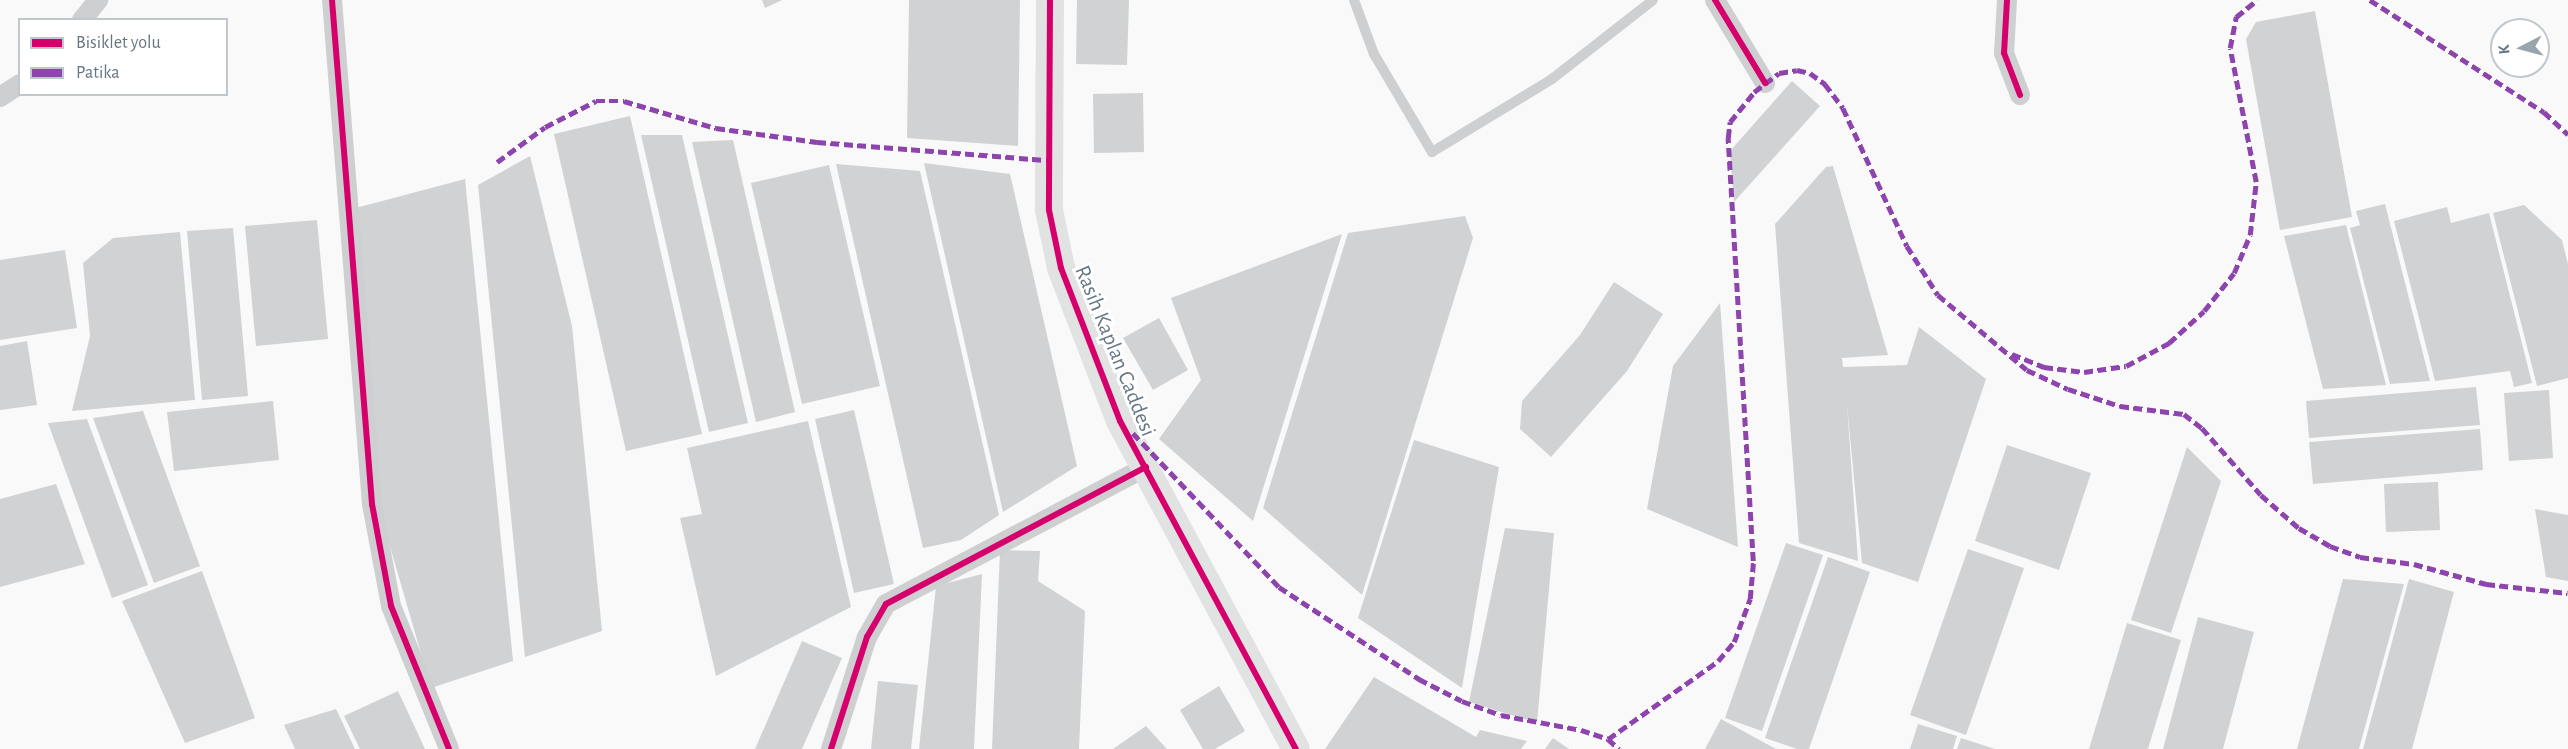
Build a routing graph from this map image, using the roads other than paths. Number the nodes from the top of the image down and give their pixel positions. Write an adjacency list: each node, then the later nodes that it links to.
1 (98, 0): 8 (street)
2 (332, 0): 14 (street)
3 (1050, 0): 13 (street, Rasih Kaplan Caddesi)
4 (1354, 0): 5 (lane)
5 (1653, 0)
6 (1715, 0): 9 (street)
7 (2007, 0): 11 (street)
8 (84, 18)
9 (1765, 83)
10 (18, 85): 12 (street)
11 (2020, 95)
12 (0, 97)
13 (1146, 467): 15 (street); 16 (street, Rasih Kaplan Caddesi)
14 (449, 749)
15 (831, 749)
16 (1296, 749)

